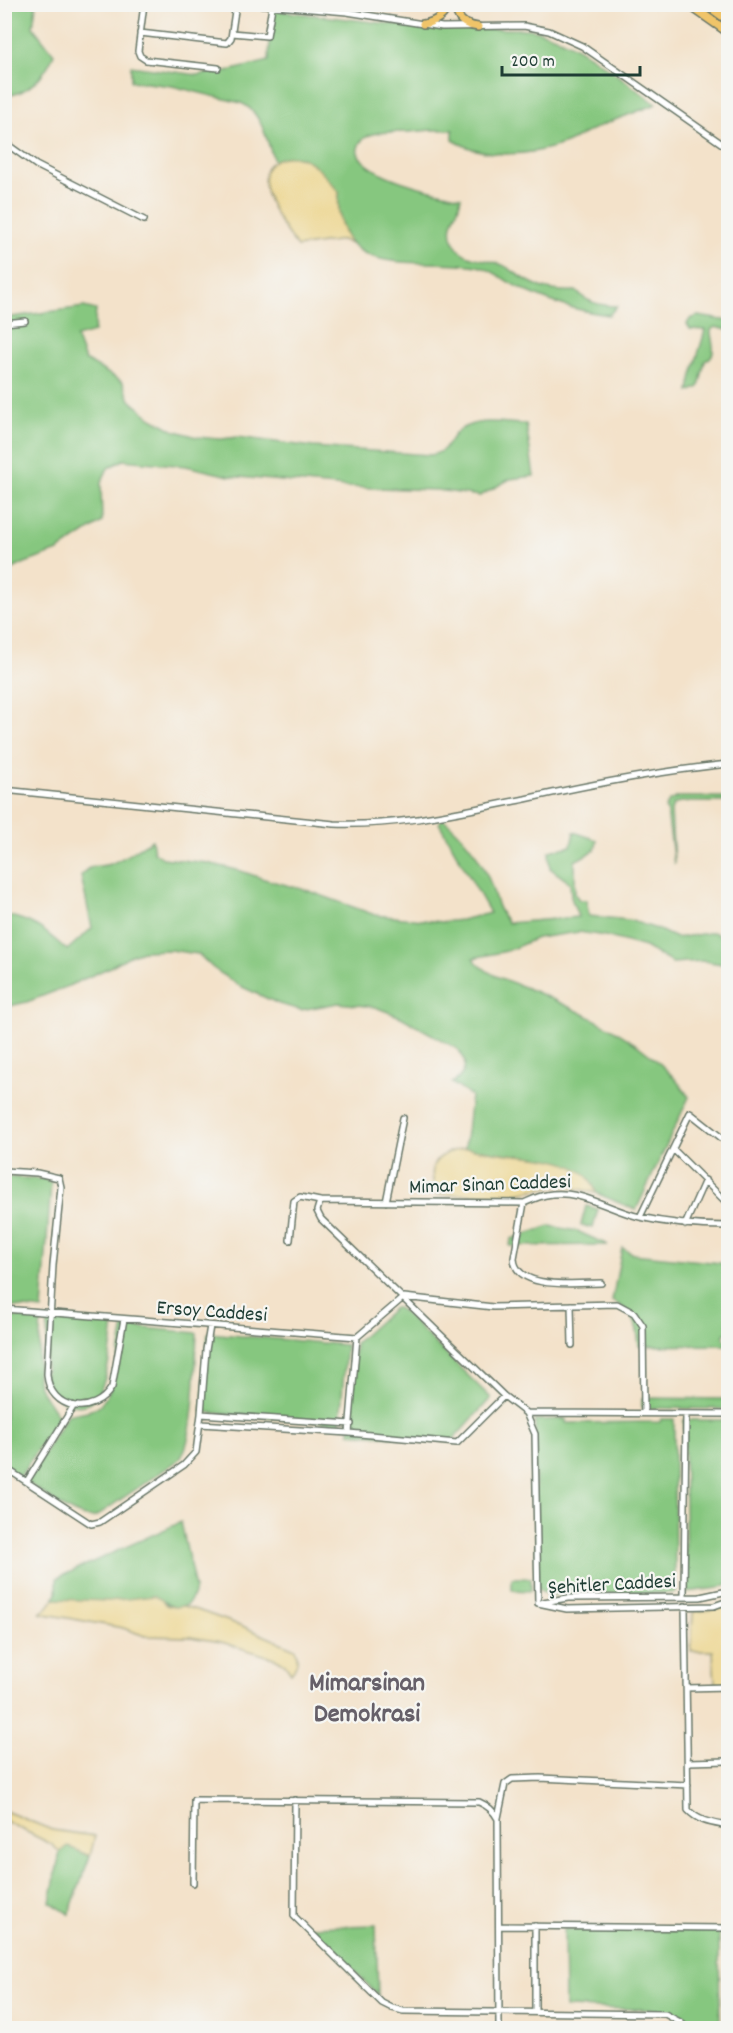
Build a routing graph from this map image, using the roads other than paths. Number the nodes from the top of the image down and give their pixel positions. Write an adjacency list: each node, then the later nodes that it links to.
1 (144, 4): 15 (street)
2 (236, 4): 16 (street)
3 (254, 4): 9 (street)
4 (348, 4): 10 (street)
5 (448, 4): 12 (main road)
6 (456, 4): 13 (main road)
7 (688, 4): 14 (highway)
8 (706, 4): 11 (highway)
9 (272, 7): 10 (street); 16 (street)
10 (347, 12): 12 (street)
11 (729, 20)
12 (423, 24): 13 (street)
13 (478, 27): 19 (street)
14 (729, 32)
15 (140, 33): 16 (street); 17 (street)
16 (232, 33)
17 (218, 68)
18 (4, 142): 20 (street)
19 (729, 148)
20 (144, 220)
21 (25, 321): 22 (street)
22 (4, 323)
23 (729, 764): 24 (street)
24 (4, 790)
25 (403, 1118): 31 (street)
26 (729, 1143): 27 (street)
27 (673, 1149): 29 (street); 34 (street)
28 (4, 1171): 42 (street)
29 (705, 1180): 33 (street); 35 (street)
30 (320, 1201): 31 (street, Mimar Sinan Caddesi); 37 (street, Mimar Sinan Caddesi); 39 (street)
31 (386, 1202): 32 (street, Mimar Sinan Caddesi)
32 (524, 1203): 34 (street, Mimar Sinan Caddesi); 38 (street)
33 (729, 1204)
34 (640, 1217): 35 (street, Mimar Sinan Caddesi)
35 (685, 1225): 36 (street, Mimar Sinan Caddesi)
36 (729, 1226)
37 (290, 1240)
38 (601, 1283)
39 (404, 1297): 40 (street); 45 (street); 47 (street)
40 (571, 1305): 46 (street); 50 (street)
41 (4, 1309): 42 (street, Ersoy Caddesi)
42 (51, 1313): 43 (street, Ersoy Caddesi); 48 (street)
43 (124, 1319): 44 (street, Ersoy Caddesi); 48 (street)
44 (210, 1326): 45 (street, Ersoy Caddesi); 51 (street)
45 (357, 1337): 55 (street)
46 (572, 1345)
47 (504, 1396): 49 (street); 56 (street)
48 (73, 1407): 58 (street)
49 (526, 1413): 50 (street); 62 (street)
50 (644, 1413): 52 (street)
51 (201, 1414): 54 (street); 55 (street)
52 (686, 1414): 53 (street); 60 (street)
53 (729, 1414)
54 (200, 1424): 56 (street); 58 (street)
55 (351, 1424): 56 (street)
56 (350, 1433)
57 (4, 1467): 58 (street)
58 (27, 1481)
59 (729, 1591): 60 (street, Şehitler Caddesi)
60 (684, 1596): 62 (street, Şehitler Caddesi)
61 (729, 1600): 63 (street, Şehitler Caddesi)
62 (538, 1603): 63 (street, Şehitler Caddesi)
63 (686, 1606): 65 (street)
64 (729, 1687): 65 (street)
65 (687, 1688): 66 (street)
66 (688, 1761): 67 (street); 68 (street)
67 (729, 1761)
68 (688, 1785): 70 (street); 71 (street)
69 (296, 1800): 70 (street); 72 (street); 76 (street)
70 (498, 1819): 73 (street)
71 (729, 1827)
72 (193, 1883)
73 (499, 1926): 74 (street); 76 (street)
74 (535, 1926): 75 (street); 77 (street)
75 (729, 1928)
76 (499, 2011): 77 (street); 78 (street)
77 (535, 2012): 79 (street)
78 (499, 2028)
79 (687, 2028)

